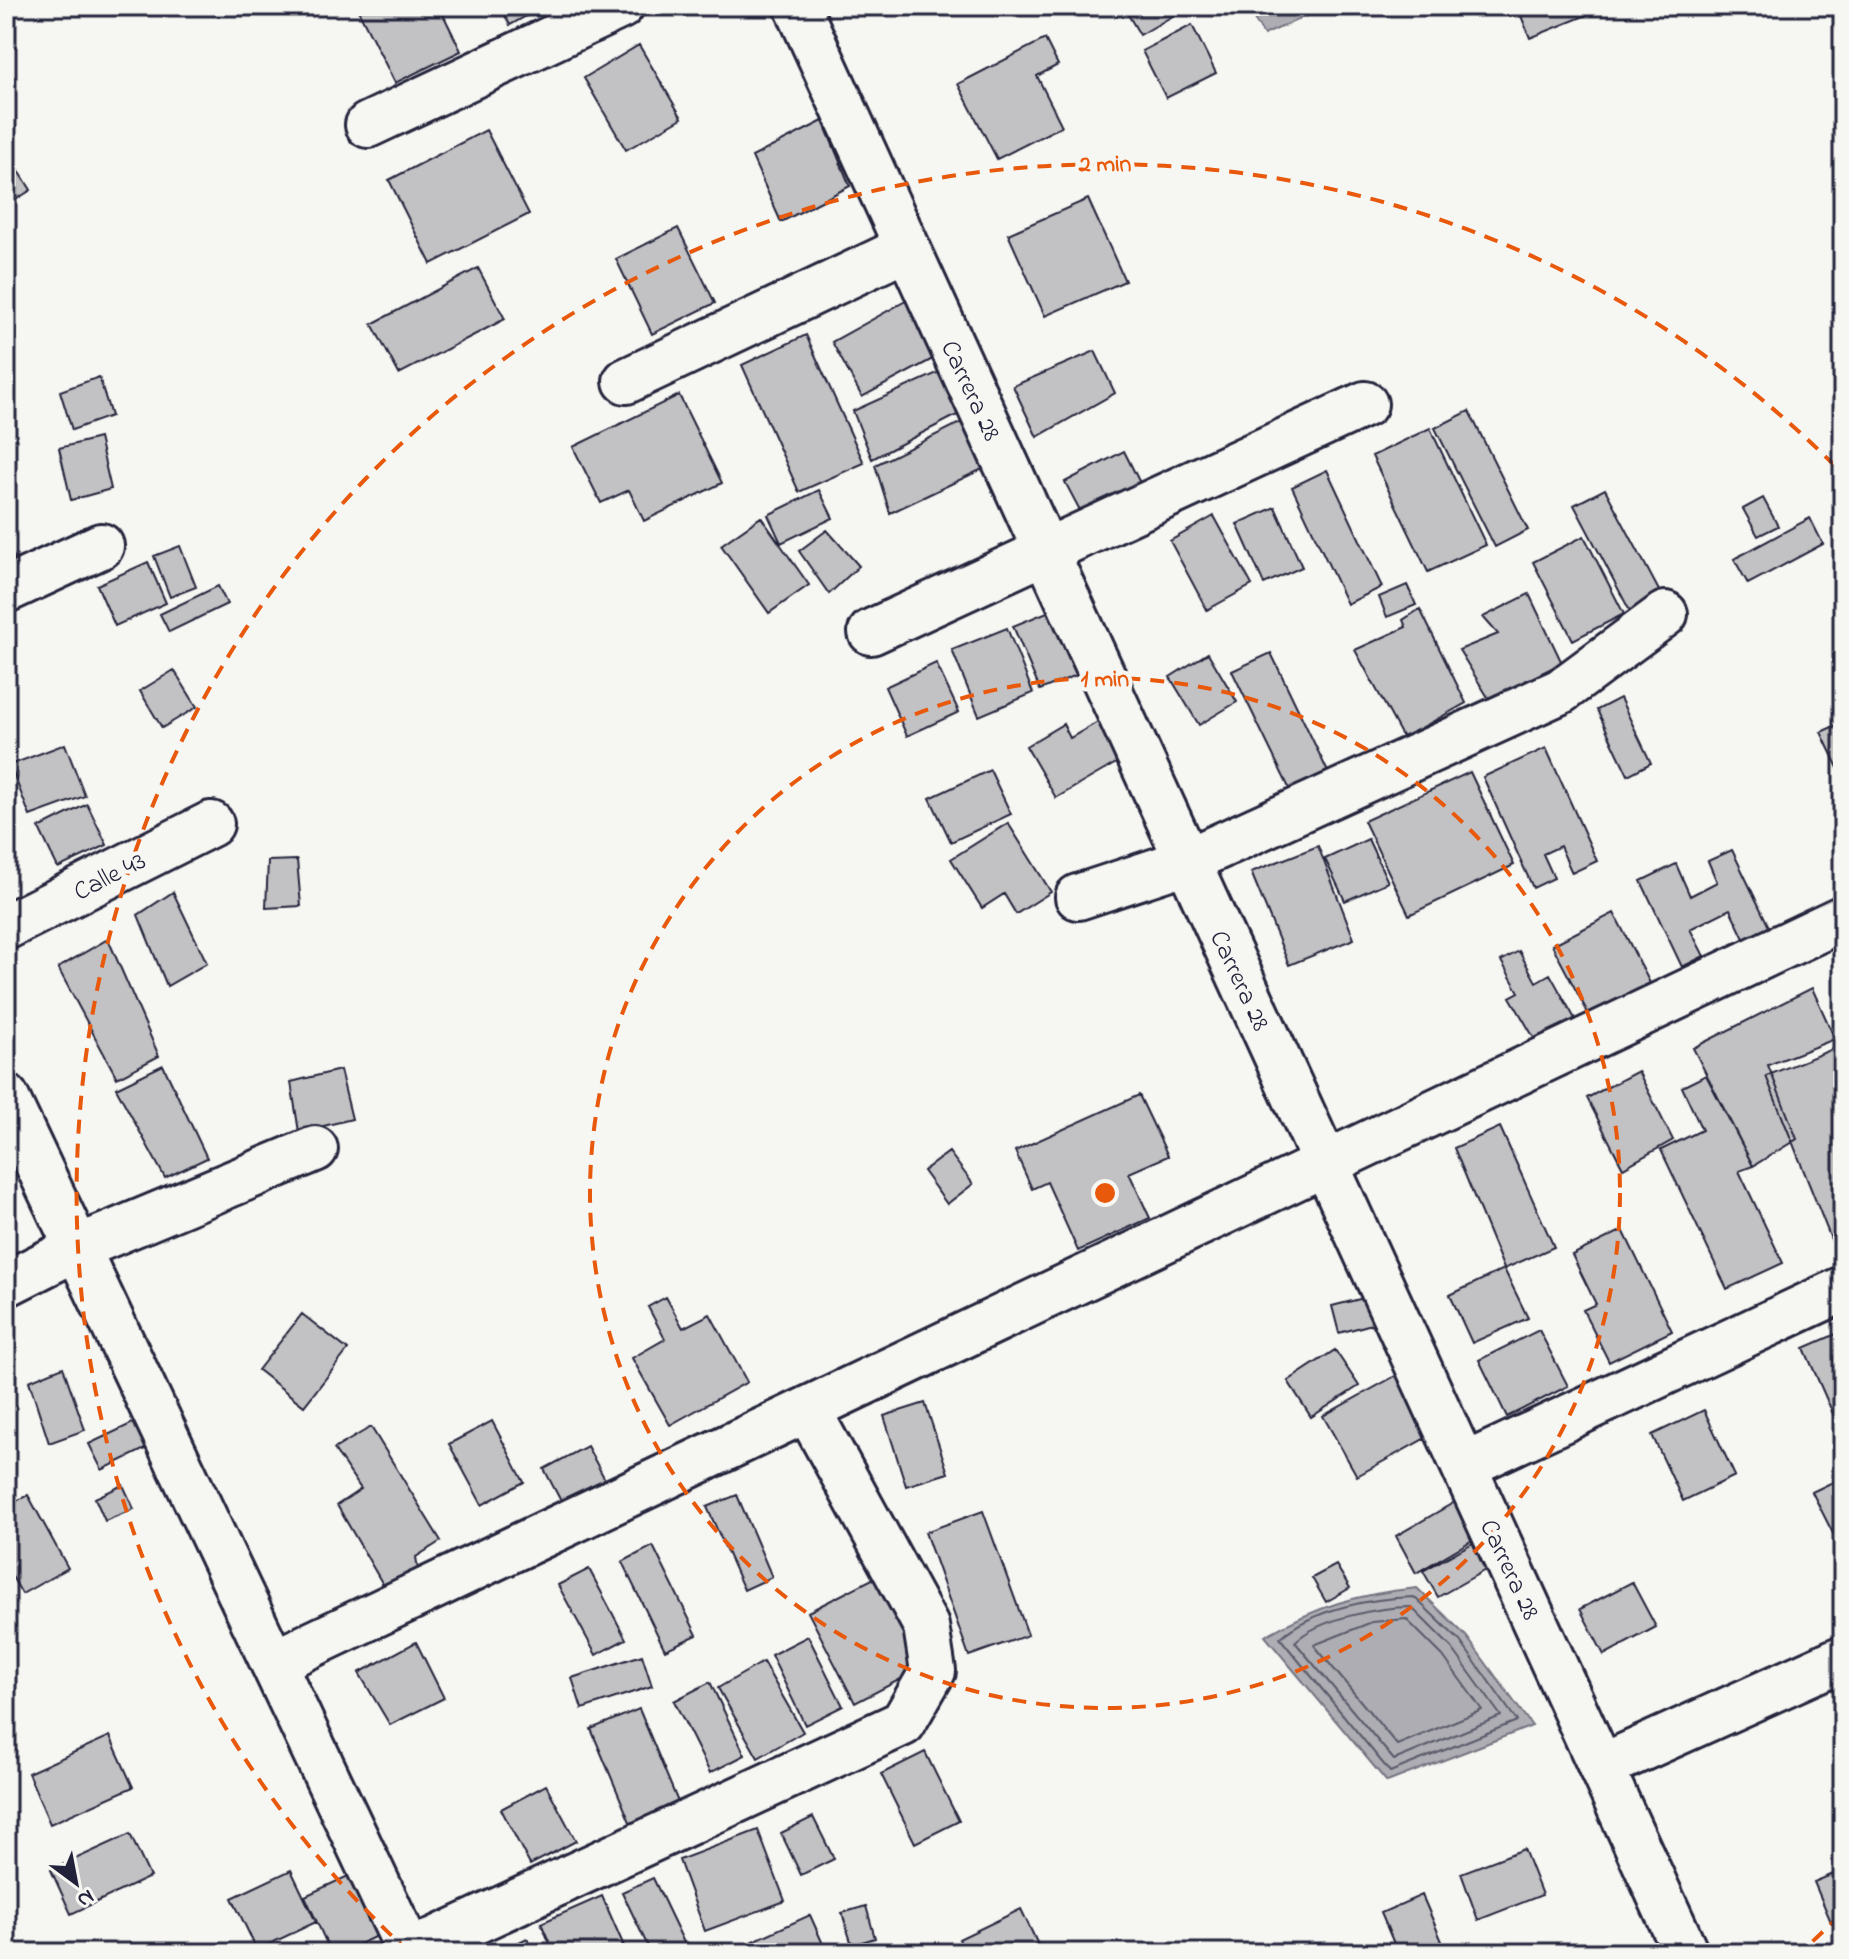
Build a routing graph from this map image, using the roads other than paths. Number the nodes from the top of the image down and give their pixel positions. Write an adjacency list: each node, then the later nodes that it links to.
1 (621, 6): 3 (street)
2 (797, 6): 4 (street, Carrera 28)
3 (368, 125)
4 (907, 248): 5 (street); 8 (street, Carrera 28)
5 (626, 381)
6 (1365, 404): 8 (street)
7 (101, 546): 9 (street)
8 (1046, 553): 11 (street); 13 (street, Carrera 28)
9 (6, 590)
10 (1665, 614): 13 (street)
11 (871, 632)
12 (211, 824): 16 (street, Calle 43)
13 (1187, 861): 14 (street); 19 (street, Carrera 28)
14 (1078, 897)
15 (1843, 918): 19 (street)
16 (6, 927)
17 (6, 1097): 20 (street)
18 (315, 1149): 20 (street)
19 (1326, 1165): 23 (street); 24 (street, Carrera 28)
20 (77, 1248): 21 (street); 26 (street)
21 (6, 1284)
22 (1843, 1289): 24 (street)
23 (808, 1410): 26 (street); 28 (street)
24 (1464, 1466): 27 (street, Carrera 28)
25 (1843, 1658): 27 (street)
26 (273, 1663): 28 (street)
27 (1601, 1767): 29 (street, Carrera 28)
28 (409, 1953)
29 (1686, 1953)

